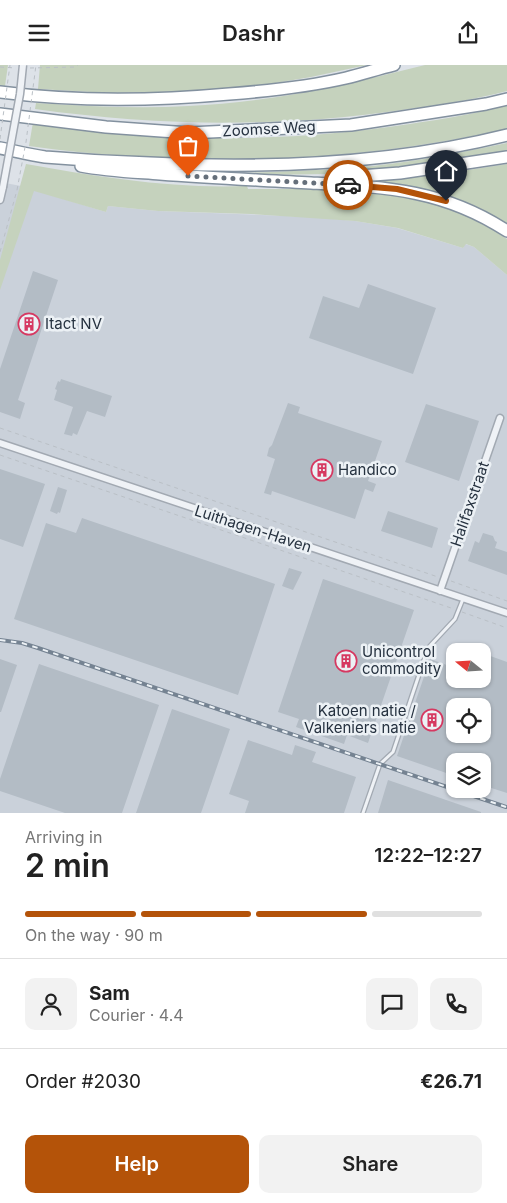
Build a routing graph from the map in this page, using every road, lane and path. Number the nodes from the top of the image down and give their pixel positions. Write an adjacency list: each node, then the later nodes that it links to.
1 (10, 65): 11 (path, bridge)
2 (36, 65): 18 (path, bridge)
3 (78, 65): 6 (path)
4 (394, 65): 7 (highway)
5 (0, 67): 6 (path)
6 (24, 67): 16 (street, bridge)
7 (0, 92)
8 (507, 99): 9 (highway, Zoomse Weg)
9 (0, 114)
10 (507, 135): 13 (highway)
11 (0, 139)
12 (0, 148): 13 (highway)
13 (43, 157): 15 (highway)
14 (507, 157): 15 (highway)
15 (272, 181): 17 (highway)
16 (0, 200)
17 (507, 231)
18 (0, 252)
19 (500, 418): 23 (street, Halifaxstraat)
20 (0, 428): 23 (path)
21 (0, 443): 24 (street, Luithagen-Haven)
22 (0, 455): 27 (path)
23 (444, 579): 24 (street, Halifaxstraat); 26 (path)
24 (440, 591): 25 (street, Luithagen-Haven)
25 (463, 599): 27 (lane); 28 (street, Luithagen-Haven)
26 (507, 601)
27 (458, 611): 29 (path); 30 (lane)
28 (507, 613)
29 (507, 628)
30 (363, 813)

